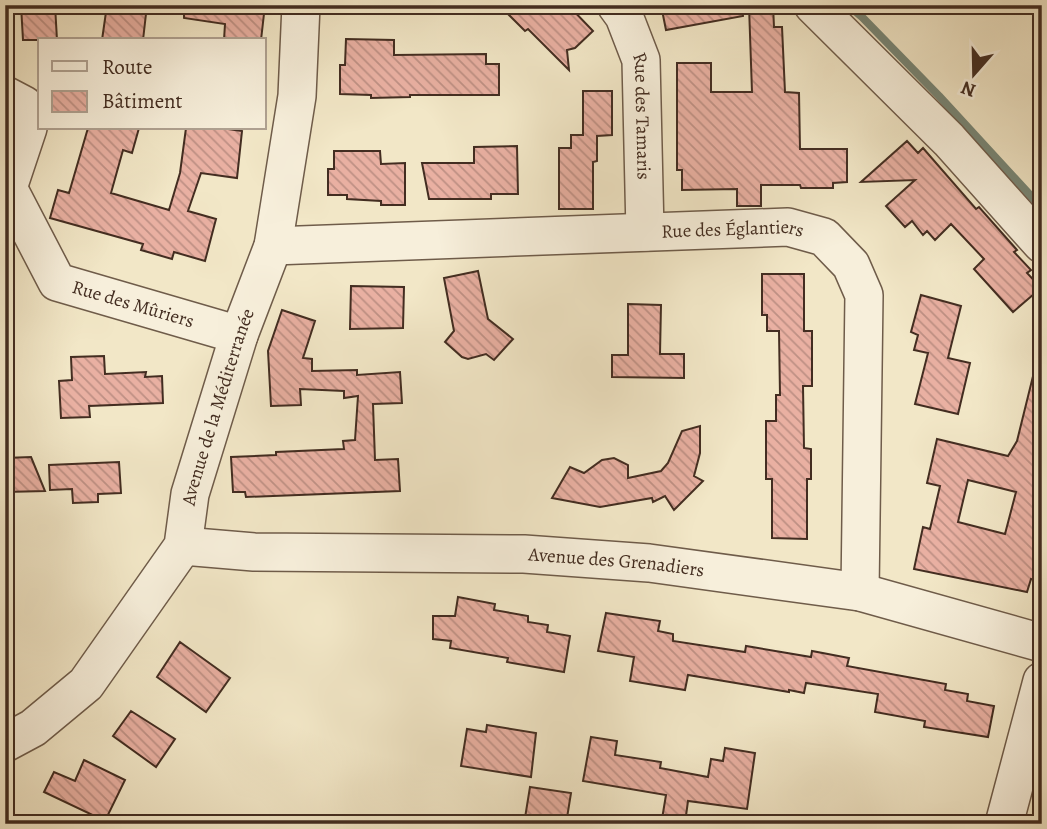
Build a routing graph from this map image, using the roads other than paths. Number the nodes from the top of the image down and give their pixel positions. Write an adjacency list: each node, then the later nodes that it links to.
1 (301, 5): 8 (street, Avenue de la Méditerranée)
2 (616, 5): 6 (street, Rue des Tamaris)
3 (813, 5): 7 (street)
4 (5, 95): 5 (street)
5 (7, 185): 9 (street, Rue des Mûriers)
6 (645, 232): 8 (street, Rue des Églantiers); 11 (street, Rue des Églantiers)
7 (1042, 244)
8 (273, 246): 9 (street, Avenue de la Méditerranée)
9 (239, 335): 10 (street, Avenue de la Méditerranée)
10 (183, 546): 11 (street, Avenue des Grenadiers); 14 (street, Avenue de la Méditerranée)
11 (860, 592): 12 (street, Avenue des Grenadiers)
12 (1042, 643)
13 (1042, 681): 15 (street)
14 (5, 743)
15 (1004, 824)

